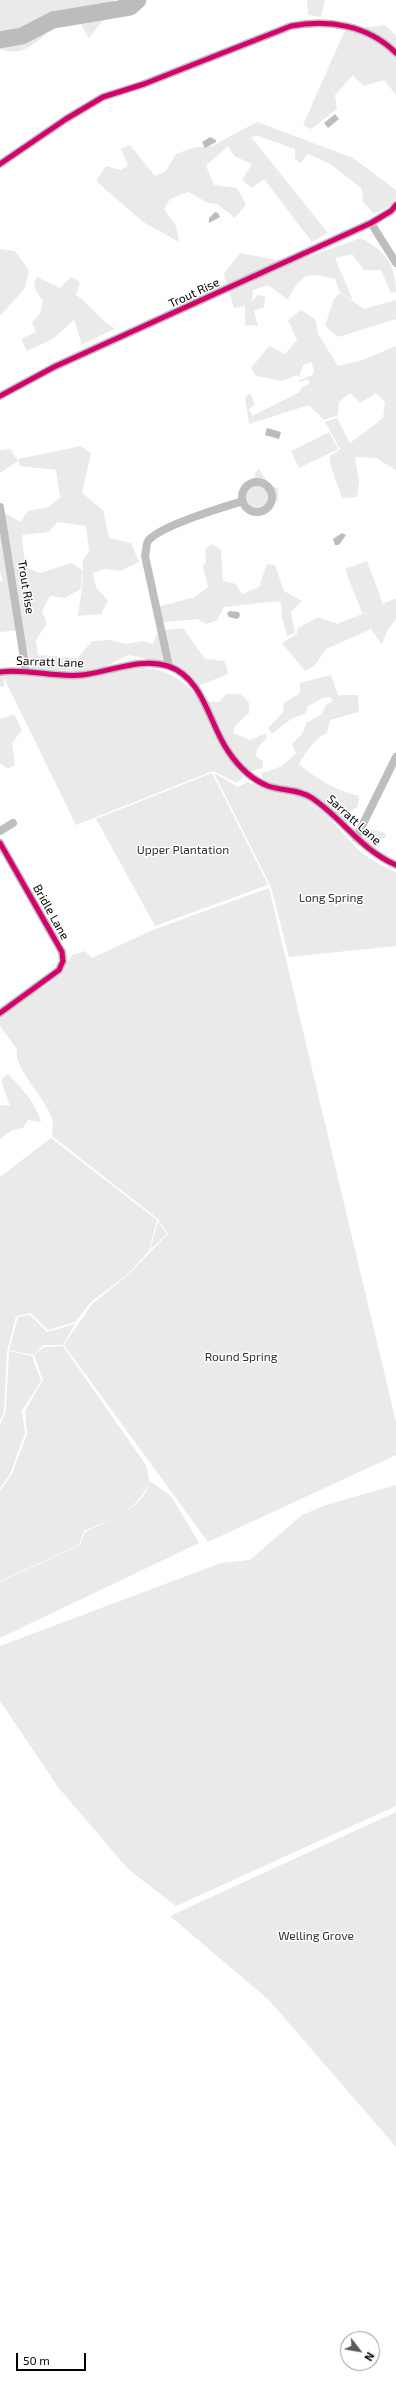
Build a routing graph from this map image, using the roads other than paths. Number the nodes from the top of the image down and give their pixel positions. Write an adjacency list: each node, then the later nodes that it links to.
1 (396, 53): 2 (street)
2 (0, 164)
3 (396, 206): 4 (street, Trout Rise)
4 (371, 223): 5 (street); 6 (street, Trout Rise)
5 (396, 264)
6 (0, 396)
7 (243, 500): 9 (street)
8 (0, 507): 10 (street, Trout Rise)
9 (169, 666): 10 (street, Sarratt Lane); 15 (street, Sarratt Lane)
10 (26, 671): 11 (street, Sarratt Lane)
11 (0, 672)
12 (396, 757): 15 (street)
13 (13, 823): 14 (street)
14 (0, 831)
15 (356, 838): 17 (street, Sarratt Lane)
16 (0, 843): 18 (street, Bridle Lane)
17 (396, 865)
18 (0, 1013)

